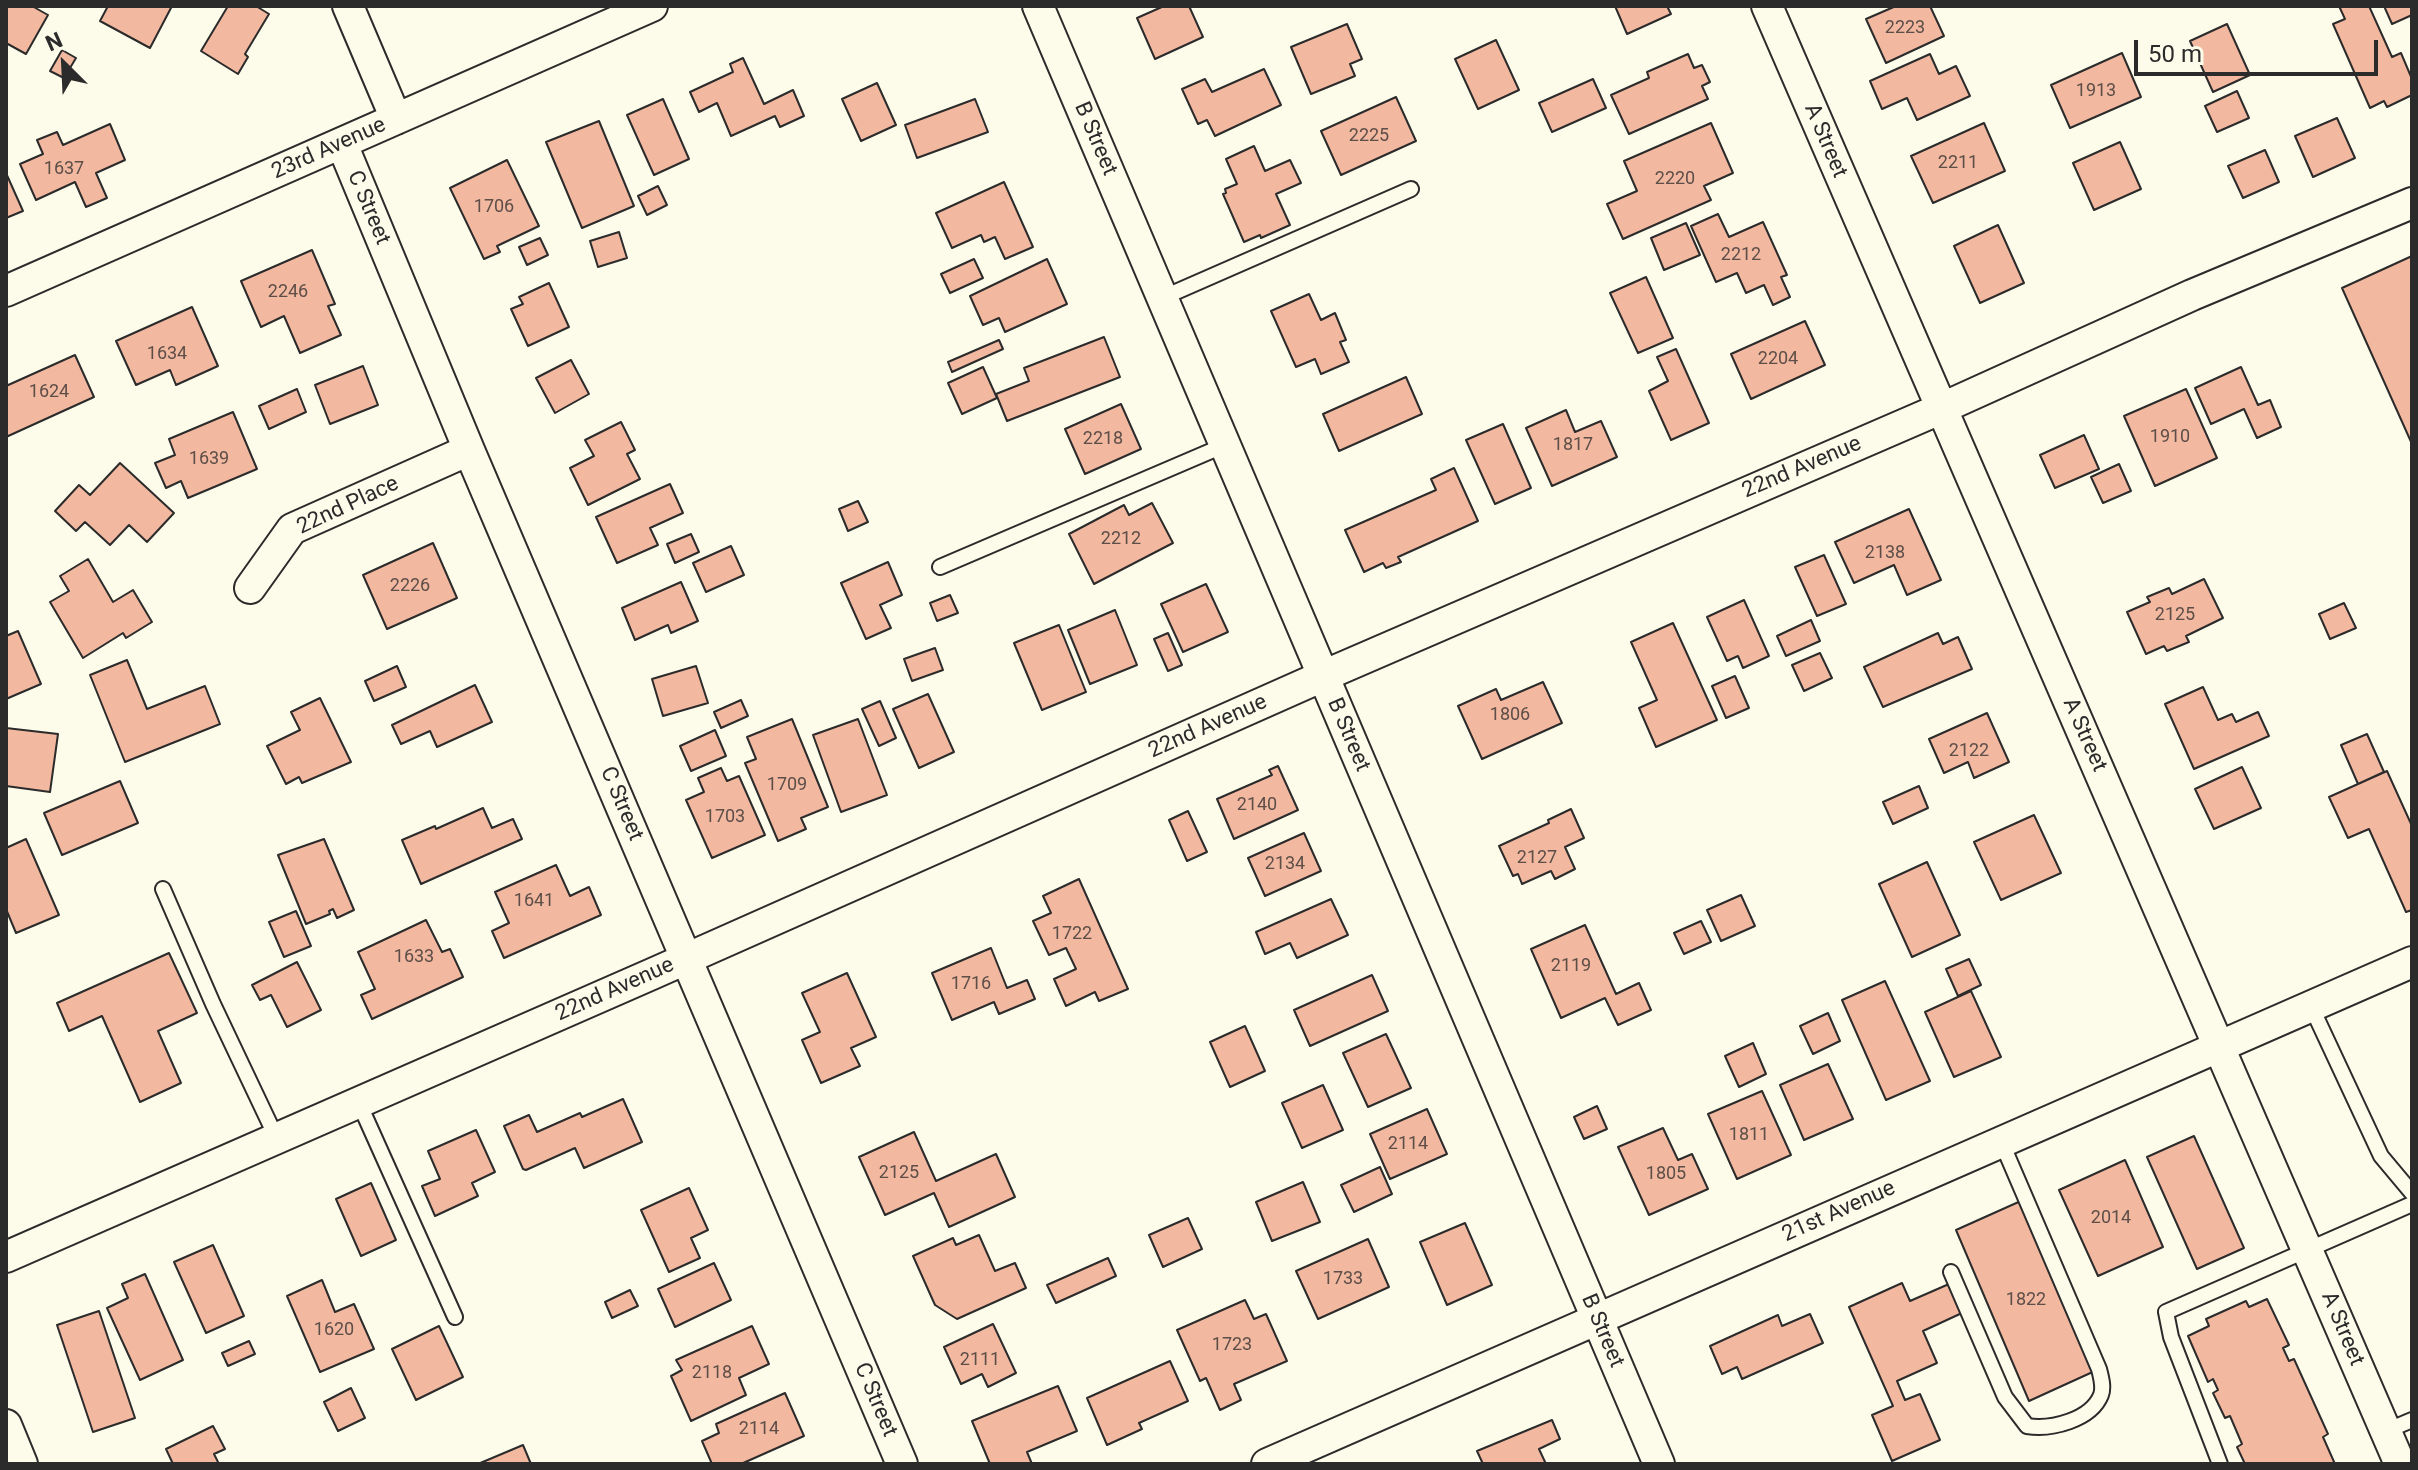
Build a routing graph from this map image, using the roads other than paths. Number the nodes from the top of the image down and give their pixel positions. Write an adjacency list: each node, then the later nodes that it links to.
1 (348, 6): 5 (street)
2 (652, 6): 5 (street, 23rd Avenue)
3 (1038, 6): 10 (street, B Street)
4 (1767, 6): 11 (street, A Street)
5 (396, 119): 6 (street, 23rd Avenue)
6 (342, 144): 9 (street, 23rd Avenue); 13 (street, C Street)
7 (1411, 189): 10 (lane)
8 (2412, 203): 11 (street, 22nd Avenue)
9 (6, 291)
10 (1162, 298): 12 (street, B Street)
11 (1940, 409): 16 (street, 22nd Avenue); 21 (street, A Street)
12 (1225, 445): 14 (lane); 16 (street, B Street)
13 (469, 450): 15 (street, 22nd Place); 18 (street, C Street)
14 (940, 567)
15 (250, 588)
16 (1323, 676): 18 (street, 22nd Avenue); 31 (street, B Street)
17 (163, 889): 23 (lane)
18 (687, 959): 22 (street, 22nd Avenue); 35 (street, C Street)
19 (2412, 962): 20 (street, 21st Avenue)
20 (2311, 1006): 21 (street, 21st Avenue); 25 (lane)
21 (2220, 1046): 24 (street, 21st Avenue); 27 (street, A Street)
22 (359, 1103): 23 (street, 22nd Avenue); 30 (lane)
23 (277, 1139): 28 (street, 22nd Avenue)
24 (2001, 1141): 29 (lane); 31 (street, 21st Avenue)
25 (2412, 1193)
26 (2412, 1204): 27 (lane)
27 (2307, 1248): 33 (street, A Street); 38 (lane)
28 (6, 1257)
29 (1951, 1272)
30 (455, 1317)
31 (1597, 1320): 36 (street, 21st Avenue); 37 (street, B Street)
32 (6, 1425): 34 (street)
33 (2399, 1425): 39 (street, A Street)
34 (22, 1464)
35 (902, 1464)
36 (1267, 1464)
37 (1659, 1464)
38 (2220, 1464)
39 (2400, 1464)

